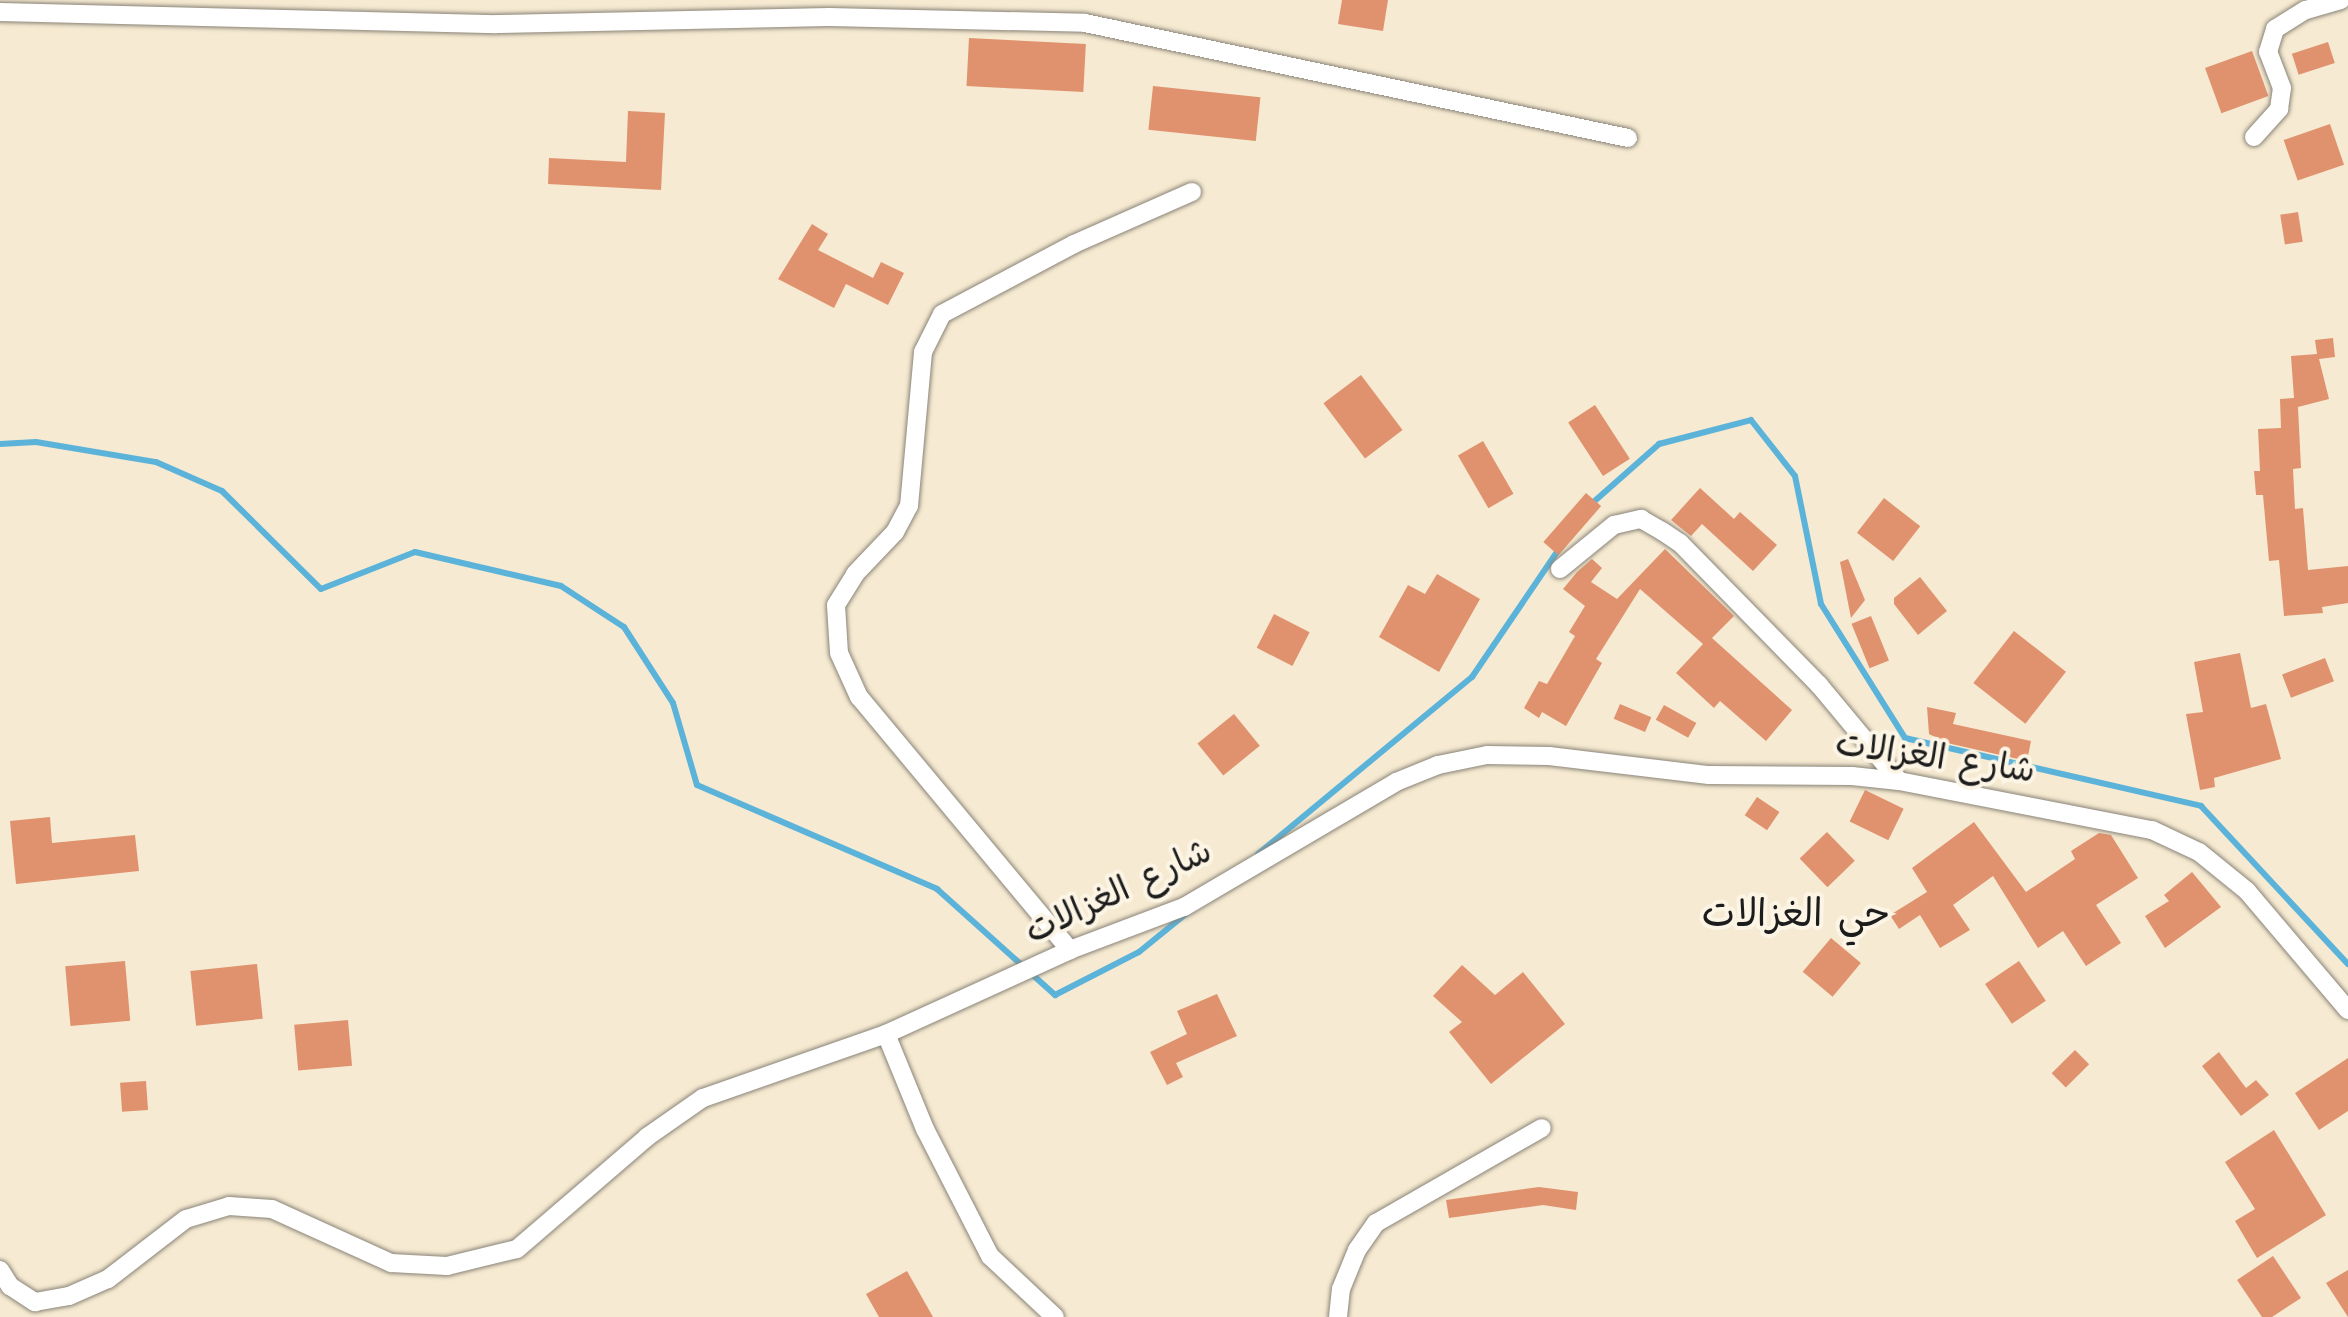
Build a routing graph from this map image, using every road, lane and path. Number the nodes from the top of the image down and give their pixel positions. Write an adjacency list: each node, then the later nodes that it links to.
1 (2342, 0): 4 (street)
2 (831, 8): 3 (street); 5 (street)
3 (0, 12)
4 (2254, 137)
5 (1628, 138)
6 (1192, 192): 9 (street)
7 (1560, 570): 8 (street)
8 (1899, 780): 9 (street, شارع الغزالات); 10 (street, شارع الغزالات)
9 (1070, 950): 11 (street, شارع الغزالات)
10 (2348, 1010)
11 (886, 1034): 13 (street, شارع الغزالات); 14 (street)
12 (1542, 1128): 15 (street)
13 (0, 1270)
14 (1055, 1317)
15 (1338, 1317)

